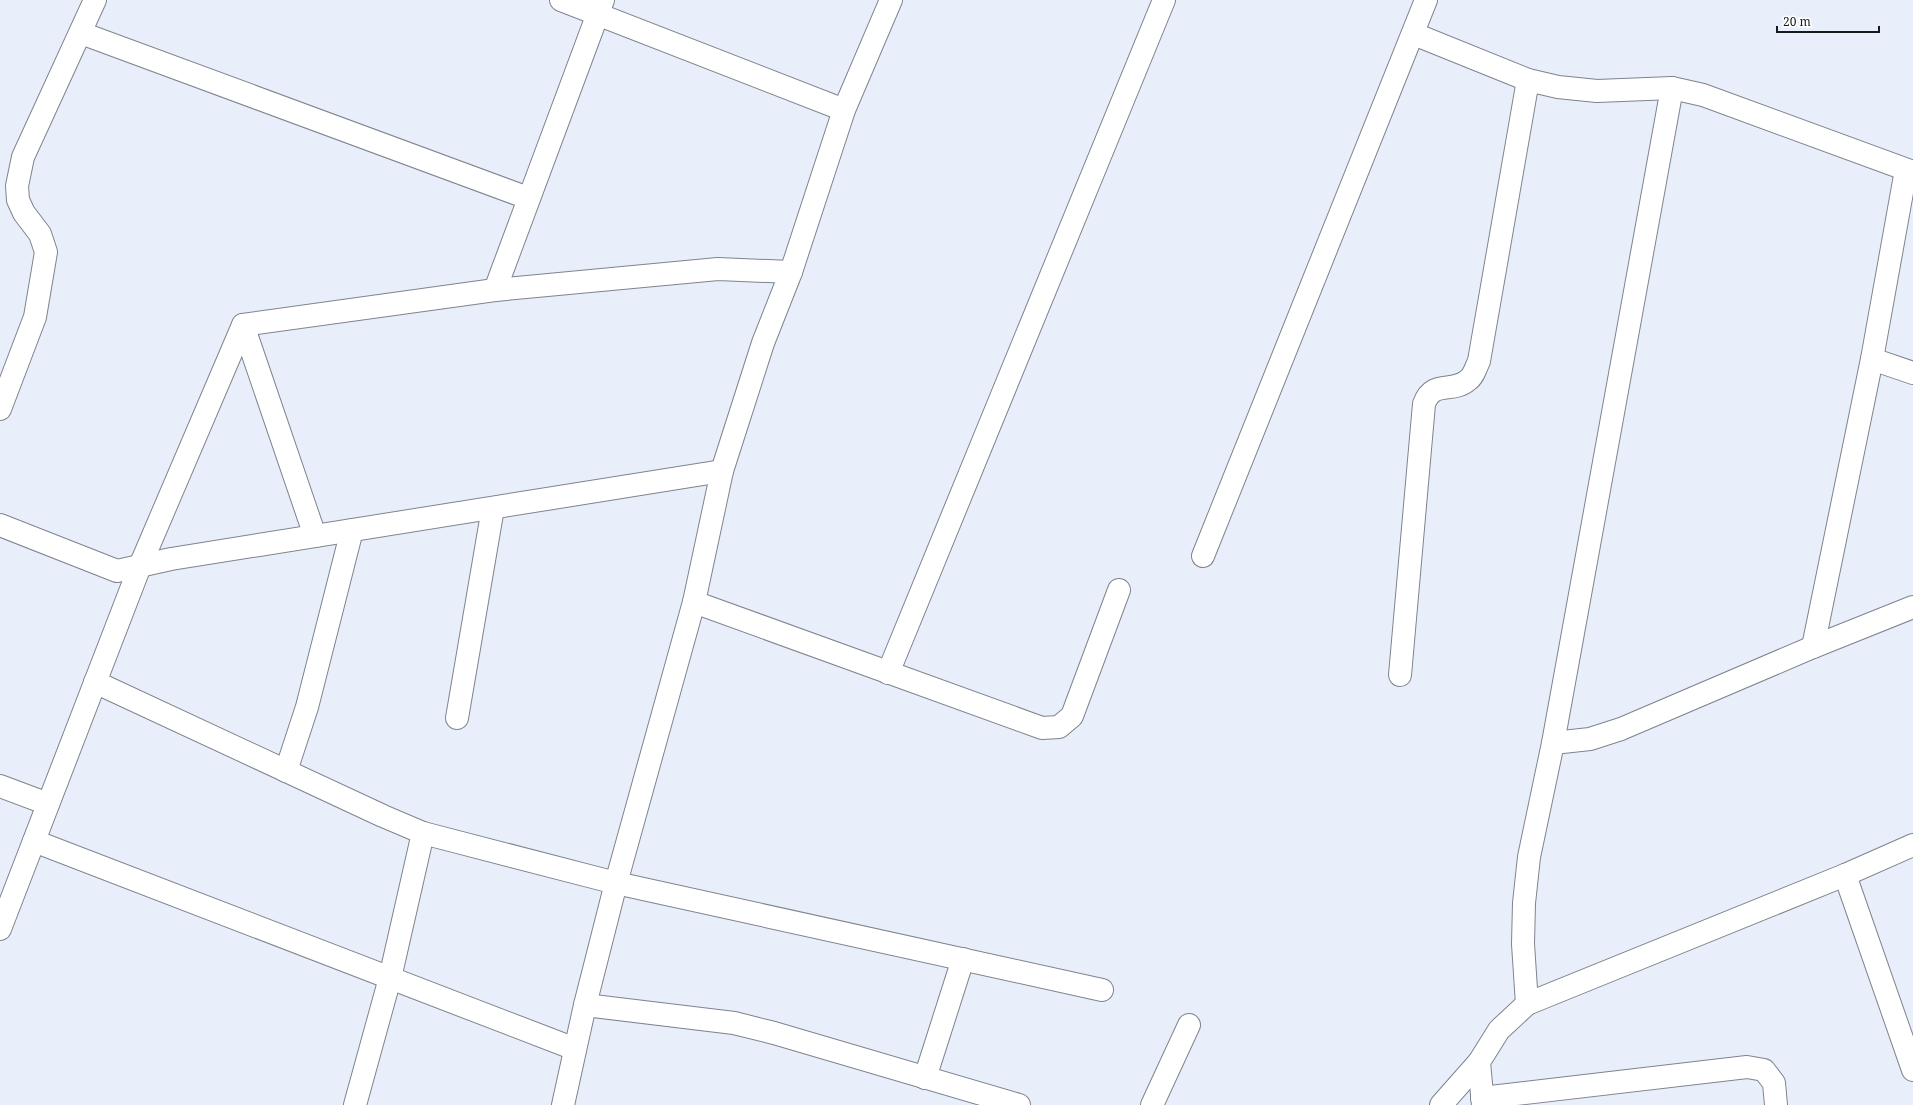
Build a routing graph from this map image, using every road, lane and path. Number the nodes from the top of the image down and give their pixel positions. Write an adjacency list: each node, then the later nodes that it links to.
1 (95, 0): 7 (street)
2 (562, 0): 6 (street)
3 (891, 0): 11 (street)
4 (1164, 0): 31 (street)
5 (1426, 0): 8 (street)
6 (601, 8): 11 (street); 13 (street)
7 (81, 33): 13 (street); 19 (street)
8 (1414, 34): 9 (street); 25 (street)
9 (1528, 80): 10 (street); 32 (street)
10 (1672, 88): 12 (street); 35 (street)
11 (844, 110): 14 (street)
12 (1910, 171): 17 (street)
13 (528, 198): 15 (street)
14 (790, 272): 15 (street); 20 (street)
15 (495, 290): 16 (street)
16 (243, 325): 24 (street); 26 (street)
17 (1872, 359): 18 (street); 30 (street)
18 (1913, 373)
19 (0, 409)
20 (722, 471): 21 (street); 28 (street)
21 (493, 508): 23 (street); 34 (street)
22 (0, 524): 26 (street)
23 (352, 530): 24 (street); 36 (street)
24 (315, 536): 26 (street)
25 (1203, 556)
26 (140, 566): 33 (street)
27 (1119, 590): 31 (street)
28 (694, 602): 31 (street); 43 (street)
29 (1913, 607): 30 (street)
30 (1813, 647): 35 (street)
31 (888, 673)
32 (1400, 675)
33 (95, 682): 36 (street); 38 (street)
34 (457, 718)
35 (1553, 743): 48 (street)
36 (286, 771): 39 (street)
37 (0, 786): 38 (street)
38 (48, 804): 40 (street)
39 (423, 833): 43 (street); 46 (street)
40 (34, 841): 44 (street); 46 (street)
41 (1913, 845): 42 (street)
42 (1845, 875): 48 (street); 53 (street)
43 (616, 883): 45 (street); 49 (street)
44 (0, 929)
45 (962, 959): 47 (street); 54 (street)
46 (390, 978): 51 (street); 56 (street)
47 (1102, 990)
48 (1527, 1004): 52 (street)
49 (585, 1005): 51 (street); 54 (street)
50 (1189, 1025): 59 (street)
51 (575, 1049): 57 (street)
52 (1479, 1062): 55 (street); 60 (street)
53 (1912, 1065)
54 (925, 1078): 58 (street)
55 (1482, 1101): 61 (street)
56 (355, 1105)
57 (563, 1105)
58 (1019, 1105)
59 (1152, 1105)
60 (1441, 1105)
61 (1776, 1105)

